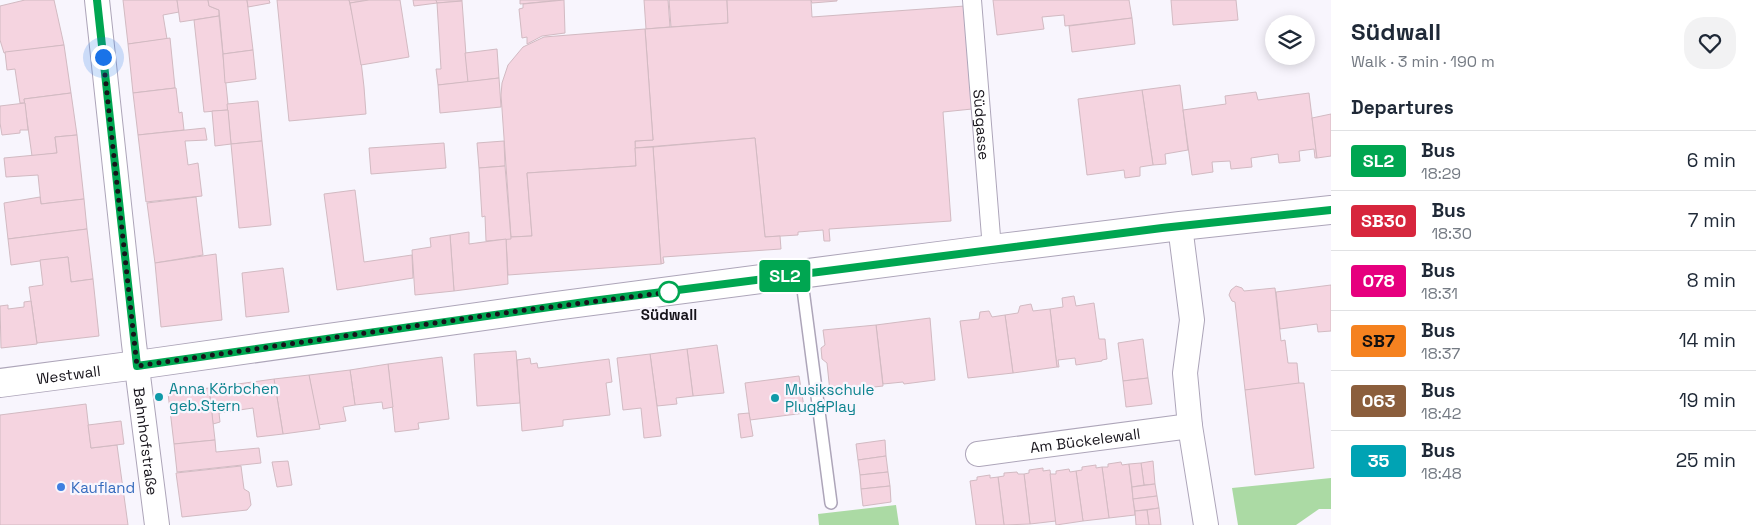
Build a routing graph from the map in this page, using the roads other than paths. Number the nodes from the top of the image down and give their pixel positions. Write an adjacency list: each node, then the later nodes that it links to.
1 (97, 0): 7 (street, Bahnhofstraße)
2 (972, 0): 5 (street, Südgasse)
3 (1331, 210): 4 (street)
4 (1180, 226): 5 (street); 9 (street)
5 (992, 249): 6 (street)
6 (801, 274): 7 (street); 11 (lane)
7 (137, 366): 8 (street, Westwall); 12 (street, Bahnhofstraße)
8 (0, 383)
9 (1190, 426): 10 (street, Am Bückelewall); 13 (street)
10 (978, 454)
11 (831, 503)
12 (157, 525)
13 (1206, 525)

